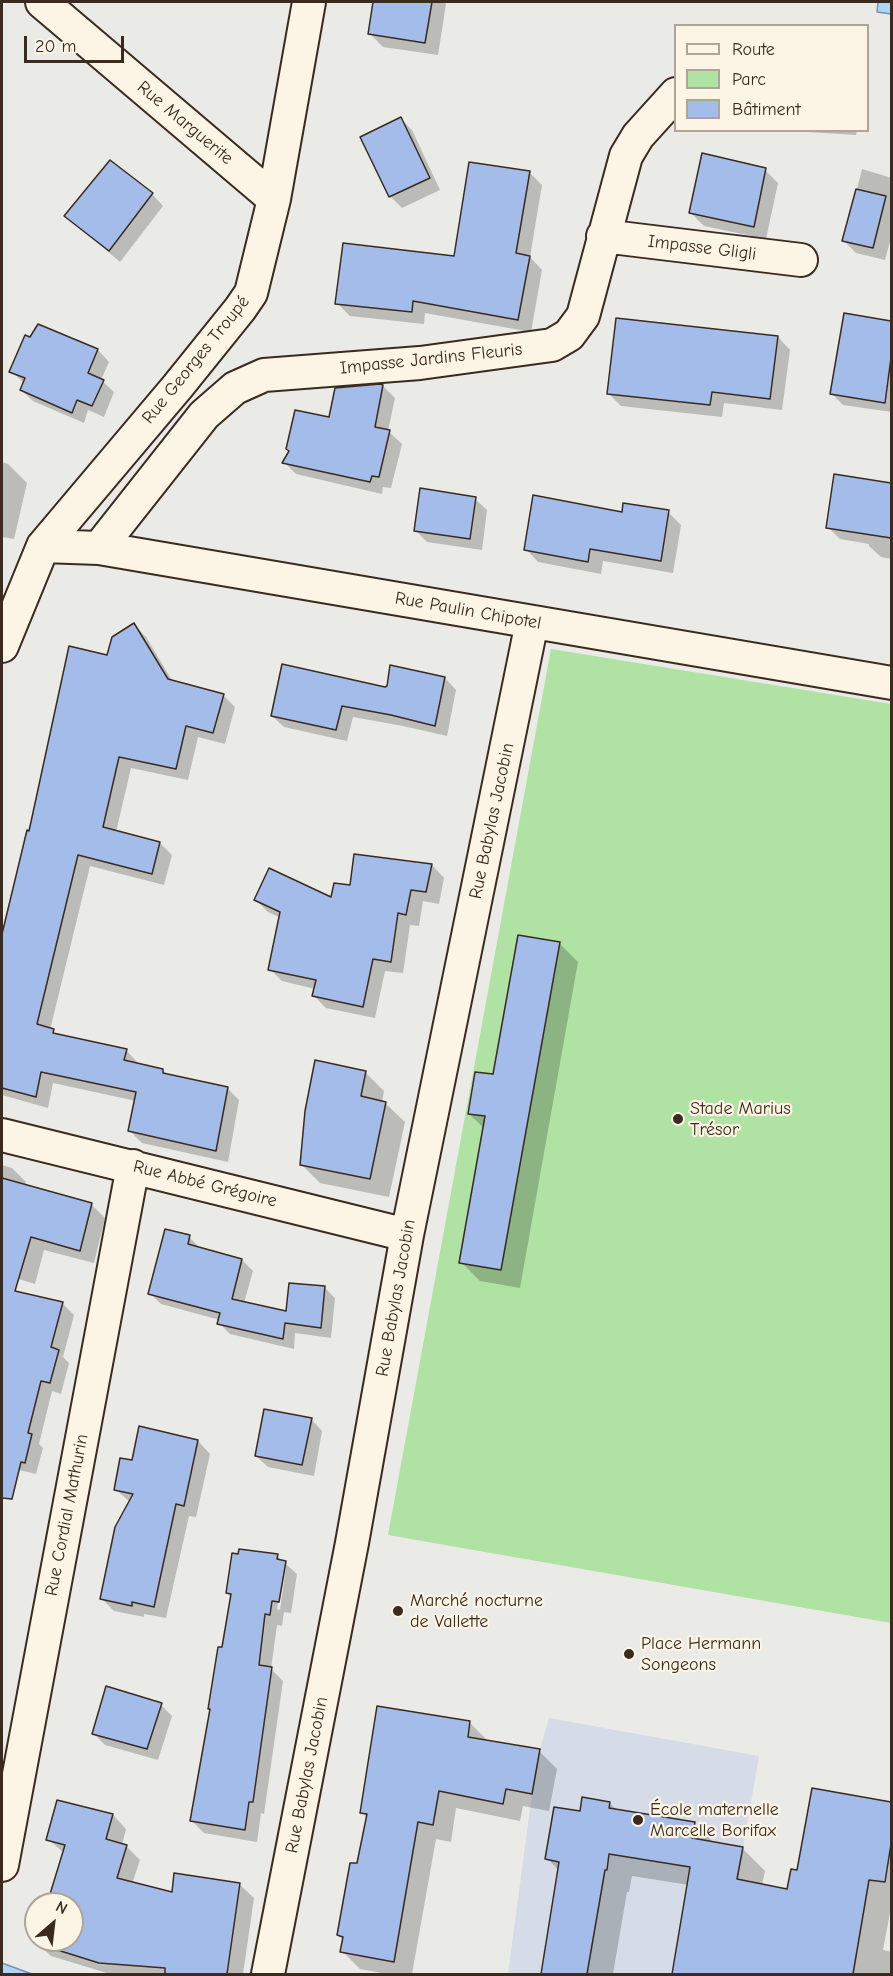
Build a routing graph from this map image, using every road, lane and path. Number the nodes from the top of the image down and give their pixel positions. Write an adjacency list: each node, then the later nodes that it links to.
1 (42, 2): 4 (street, Rue Marguerite)
2 (309, 2): 4 (street, Rue Georges Troupé)
3 (674, 95): 5 (street, Impasse Jardins Fleuris)
4 (274, 199): 7 (street, Rue Georges Troupé)
5 (603, 237): 6 (street, Impasse Gligli); 8 (street, Impasse Jardins Fleuris)
6 (801, 260)
7 (43, 546): 8 (street, Rue Paulin Chipotel); 10 (street, Rue Georges Troupé)
8 (99, 548): 9 (street, Rue Paulin Chipotel)
9 (532, 622): 11 (street, Rue Paulin Chipotel); 14 (street, Rue Babylas Jacobin)
10 (2, 646)
11 (891, 683)
12 (2, 1135): 13 (street, Rue Abbé Grégoire)
13 (133, 1166): 14 (street, Rue Abbé Grégoire); 15 (street, Rue Cordial Mathurin)
14 (407, 1235): 16 (street, Rue Babylas Jacobin)
15 (2, 1865)
16 (268, 1974)

